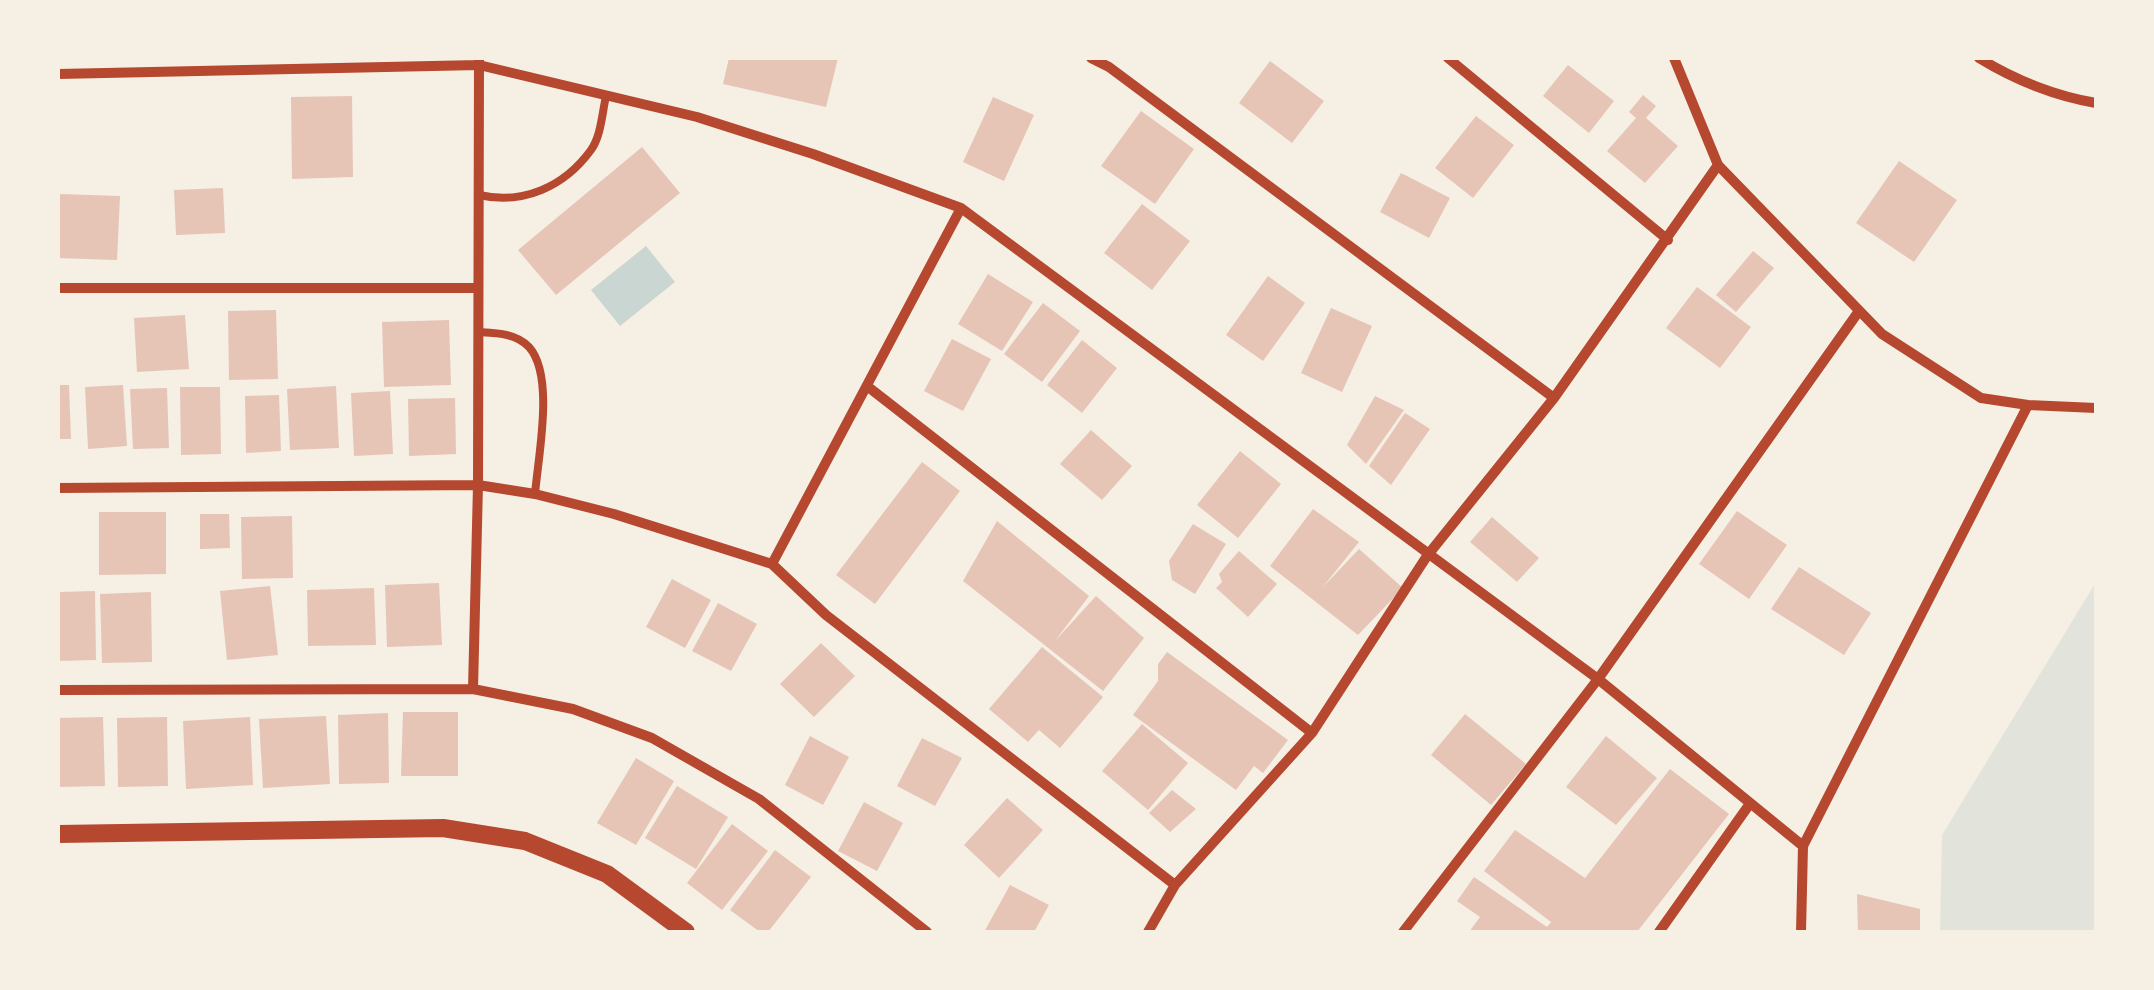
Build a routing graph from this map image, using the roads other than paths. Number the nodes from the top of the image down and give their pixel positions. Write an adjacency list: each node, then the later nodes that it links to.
1 (1091, 58): 18 (street)
2 (1448, 58): 12 (street)
3 (1674, 58): 9 (street)
4 (1979, 58): 8 (street)
5 (479, 61): 6 (street); 7 (street); 10 (street)
6 (58, 74)
7 (606, 96): 10 (lane); 11 (street)
8 (2096, 103)
9 (1718, 165): 12 (street); 15 (street)
10 (479, 195): 14 (street)
11 (962, 208): 17 (street); 24 (street)
12 (1668, 240): 18 (street)
13 (58, 288): 14 (street)
14 (478, 288): 16 (street)
15 (1858, 311): 19 (street); 26 (street)
16 (478, 332): 21 (street); 23 (lane)
17 (867, 386): 25 (street); 29 (street)
18 (1554, 398): 24 (street)
19 (2028, 405): 20 (street); 32 (street)
20 (2096, 408)
21 (478, 484): 22 (street); 23 (street); 27 (street)
22 (58, 488)
23 (535, 494): 25 (street)
24 (1427, 556): 26 (street); 29 (street)
25 (772, 564): 33 (street)
26 (1598, 679): 30 (street); 37 (street)
27 (473, 689): 28 (street); 35 (street)
28 (58, 690)
29 (1312, 733): 33 (street)
30 (1749, 805): 32 (street); 38 (street)
31 (58, 834): 34 (street)
32 (1803, 846): 39 (street)
33 (1175, 885): 36 (street)
34 (686, 932)
35 (926, 932)
36 (1148, 932)
37 (1404, 932)
38 (1659, 932)
39 (1801, 932)

